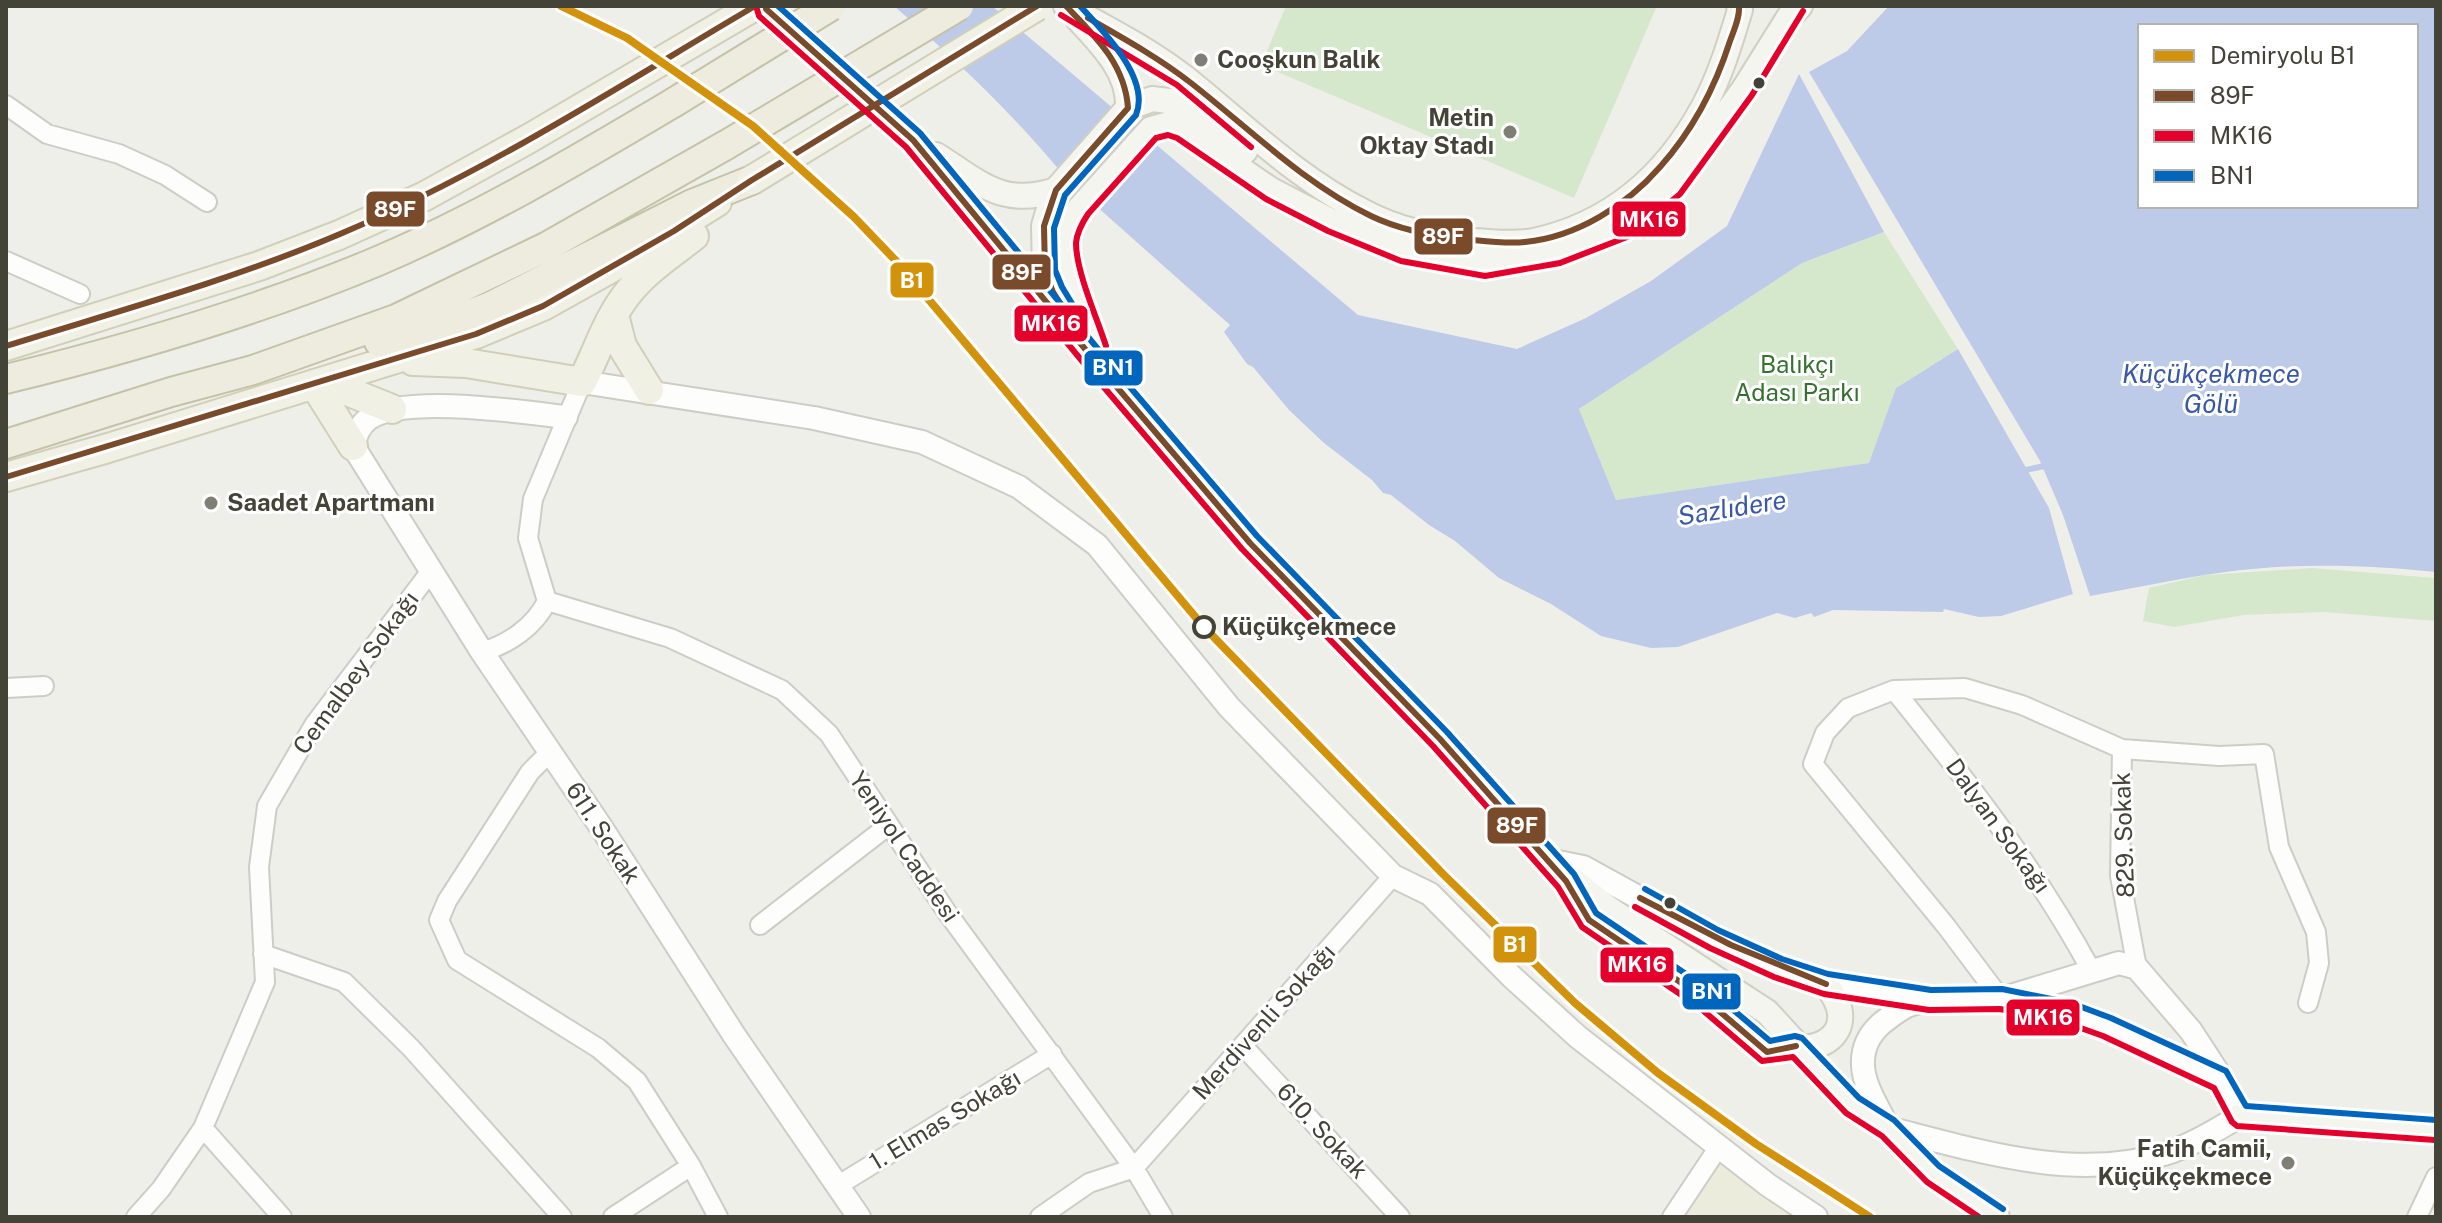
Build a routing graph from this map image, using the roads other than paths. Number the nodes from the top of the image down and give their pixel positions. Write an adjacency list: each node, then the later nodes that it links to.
1 (831, 6): 22 (highway, bridge)
2 (959, 6): 20 (highway, bridge)
3 (1037, 6): 11 (main road, bridge)
4 (1066, 6): 6 (main road); 9 (main road)
5 (761, 7): 10 (main road); 18 (main road)
6 (1740, 8): 7 (main road)
7 (1794, 10): 14 (main road)
8 (6, 105): 13 (street)
9 (1128, 108): 12 (main road); 14 (main road)
10 (913, 140): 12 (main road); 21 (main road)
11 (752, 180): 17 (main road); 19 (main road); 20 (highway)
12 (1056, 190): 21 (main road)
13 (207, 202)
14 (1332, 222): 21 (main road)
15 (6, 261): 16 (street)
16 (80, 294)
17 (614, 315): 23 (main road); 25 (main road)
18 (6, 346)
19 (389, 361): 23 (main road); 24 (main road)
20 (253, 370): 28 (highway)
21 (1104, 372): 40 (main road)
22 (6, 379)
23 (582, 382): 25 (street); 27 (street)
24 (314, 384): 26 (main road); 29 (main road); 30 (main road)
25 (649, 390): 41 (street)
26 (392, 409): 27 (street); 29 (street)
27 (566, 417): 32 (street)
28 (6, 444)
29 (353, 446): 31 (street, 611. Sokak)
30 (6, 477)
31 (431, 571): 33 (street, 611. Sokak); 43 (street, Cemalbey Sokağı)
32 (547, 601): 33 (street); 39 (street, Yeniyol Caddesi)
33 (482, 652): 38 (street, 611. Sokak)
34 (44, 686): 35 (street)
35 (6, 688)
36 (1894, 690): 37 (street); 45 (street, Dalyan Sokağı); 47 (street)
37 (2122, 749): 44 (street, 829. Sokak); 49 (street)
38 (550, 752): 59 (street); 62 (street, 611. Sokak)
39 (889, 825): 42 (street); 52 (street, Yeniyol Caddesi)
40 (1548, 860): 46 (street); 51 (main road)
41 (1393, 876): 50 (street, Merdivenli Sokağı); 58 (street)
42 (760, 925)
43 (263, 954): 55 (street, Cemalbey Sokağı); 65 (street)
44 (2137, 968): 45 (street); 53 (street)
45 (2091, 970): 47 (street)
46 (1826, 984): 48 (street); 51 (main road)
47 (2001, 999): 48 (street); 53 (street)
48 (1930, 1000): 56 (street)
49 (2308, 1003)
50 (1243, 1046): 60 (street, Merdivenli Sokağı); 71 (street, 610. Sokak)
51 (1796, 1046): 56 (main road)
52 (1052, 1054): 60 (street, Yeniyol Caddesi); 62 (street, 1. Elmas Sokağı)
53 (2221, 1080): 54 (street)
54 (2240, 1116): 56 (street); 57 (main road)
55 (203, 1128): 63 (street, Cemalbey Sokağı); 64 (street)
56 (1888, 1128): 74 (main road)
57 (2436, 1130)
58 (1718, 1148): 72 (street); 73 (street)
59 (691, 1166): 66 (street); 67 (street)
60 (1134, 1168): 69 (street); 70 (street, Yeniyol Caddesi)
61 (2436, 1177): 75 (street)
62 (837, 1186): 68 (street, 611. Sokak)
63 (136, 1217)
64 (282, 1217)
65 (562, 1217)
66 (613, 1217)
67 (718, 1217)
68 (859, 1217)
69 (1040, 1217)
70 (1163, 1217)
71 (1400, 1217)
72 (1672, 1217)
73 (1816, 1217)
74 (1997, 1217)
75 (2417, 1217)

